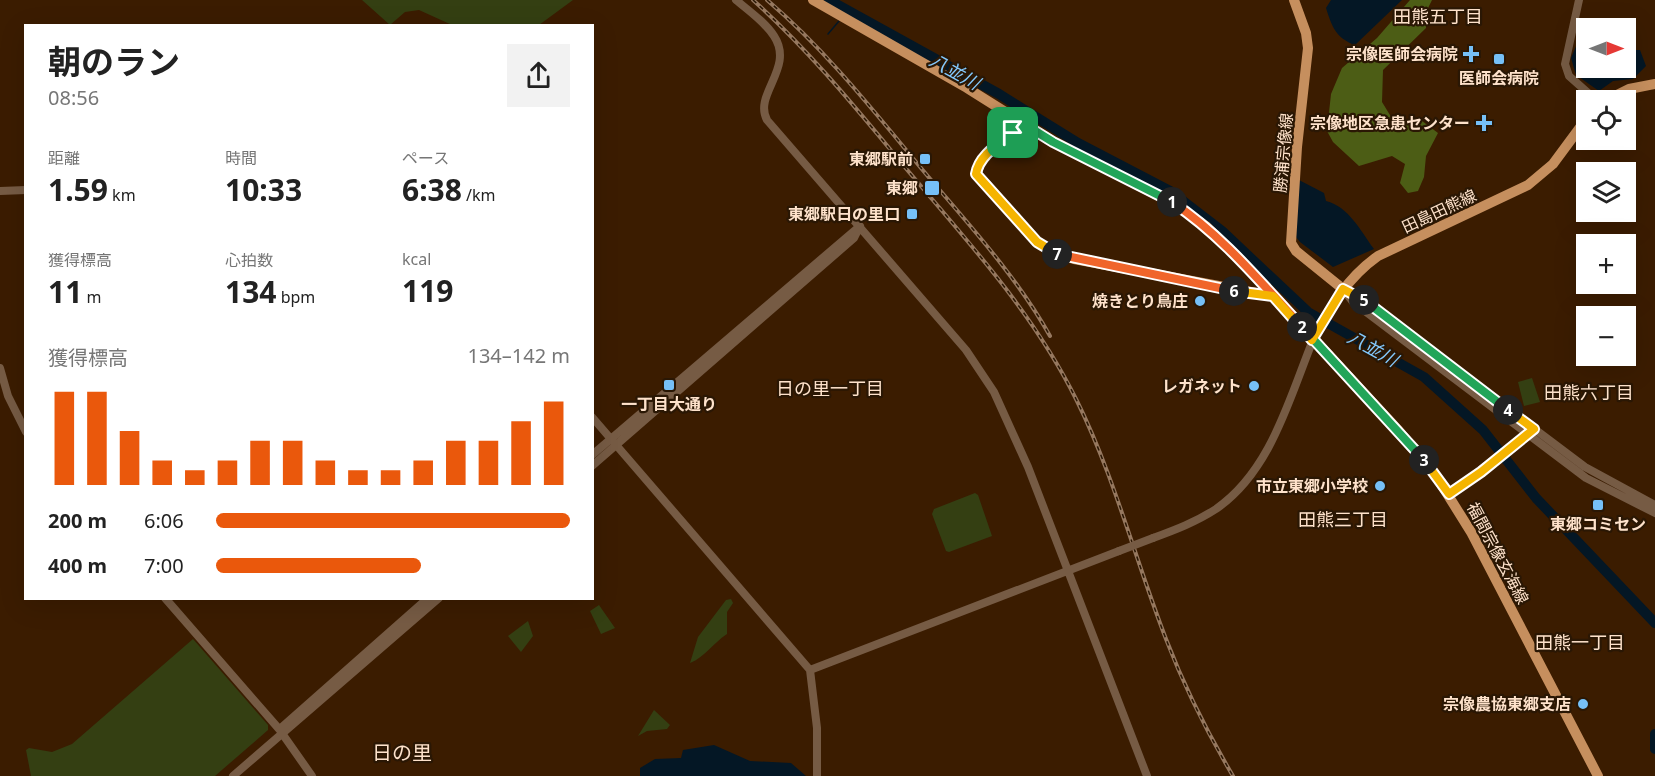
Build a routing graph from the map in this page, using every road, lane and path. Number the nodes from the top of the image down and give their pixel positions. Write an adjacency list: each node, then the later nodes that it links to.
1 (736, 0): 12 (street)
2 (813, 0): 8 (main road, 福間宗像玄海線)
3 (1294, 0): 13 (main road, 勝浦宗像線)
4 (1579, 0): 6 (street)
5 (1655, 84): 7 (main road)
6 (1585, 90)
7 (1627, 90)
8 (1024, 124): 14 (main road, 福間宗像玄海線); 14 (main road)
9 (1576, 133): 13 (main road, 田島田熊線)
10 (24, 190): 11 (street)
11 (0, 191)
12 (860, 226): 20 (street); 26 (street)
13 (1343, 289): 15 (main road, 田島田熊線); 19 (street)
14 (1273, 296): 15 (main road, 福間宗像玄海線)
15 (1312, 340): 23 (main road, 福間宗像玄海線); 26 (street, bridge)
16 (0, 368): 18 (street)
17 (594, 419): 20 (street)
18 (24, 428)
19 (1530, 432): 23 (street); 24 (street); 25 (street)
20 (614, 442): 21 (street); 22 (street); 30 (street)
21 (594, 454)
22 (594, 464)
23 (1449, 494): 37 (main road, 福間宗像玄海線)
24 (1655, 505)
25 (1655, 513)
26 (1068, 571): 30 (street); 36 (street)
27 (167, 600): 31 (street)
28 (426, 600): 31 (street)
29 (437, 600): 31 (street)
30 (810, 670): 35 (street)
31 (280, 732): 32 (street); 33 (street); 34 (street)
32 (225, 776)
33 (233, 776)
34 (312, 776)
35 (817, 776)
36 (1147, 776)
37 (1598, 776)

